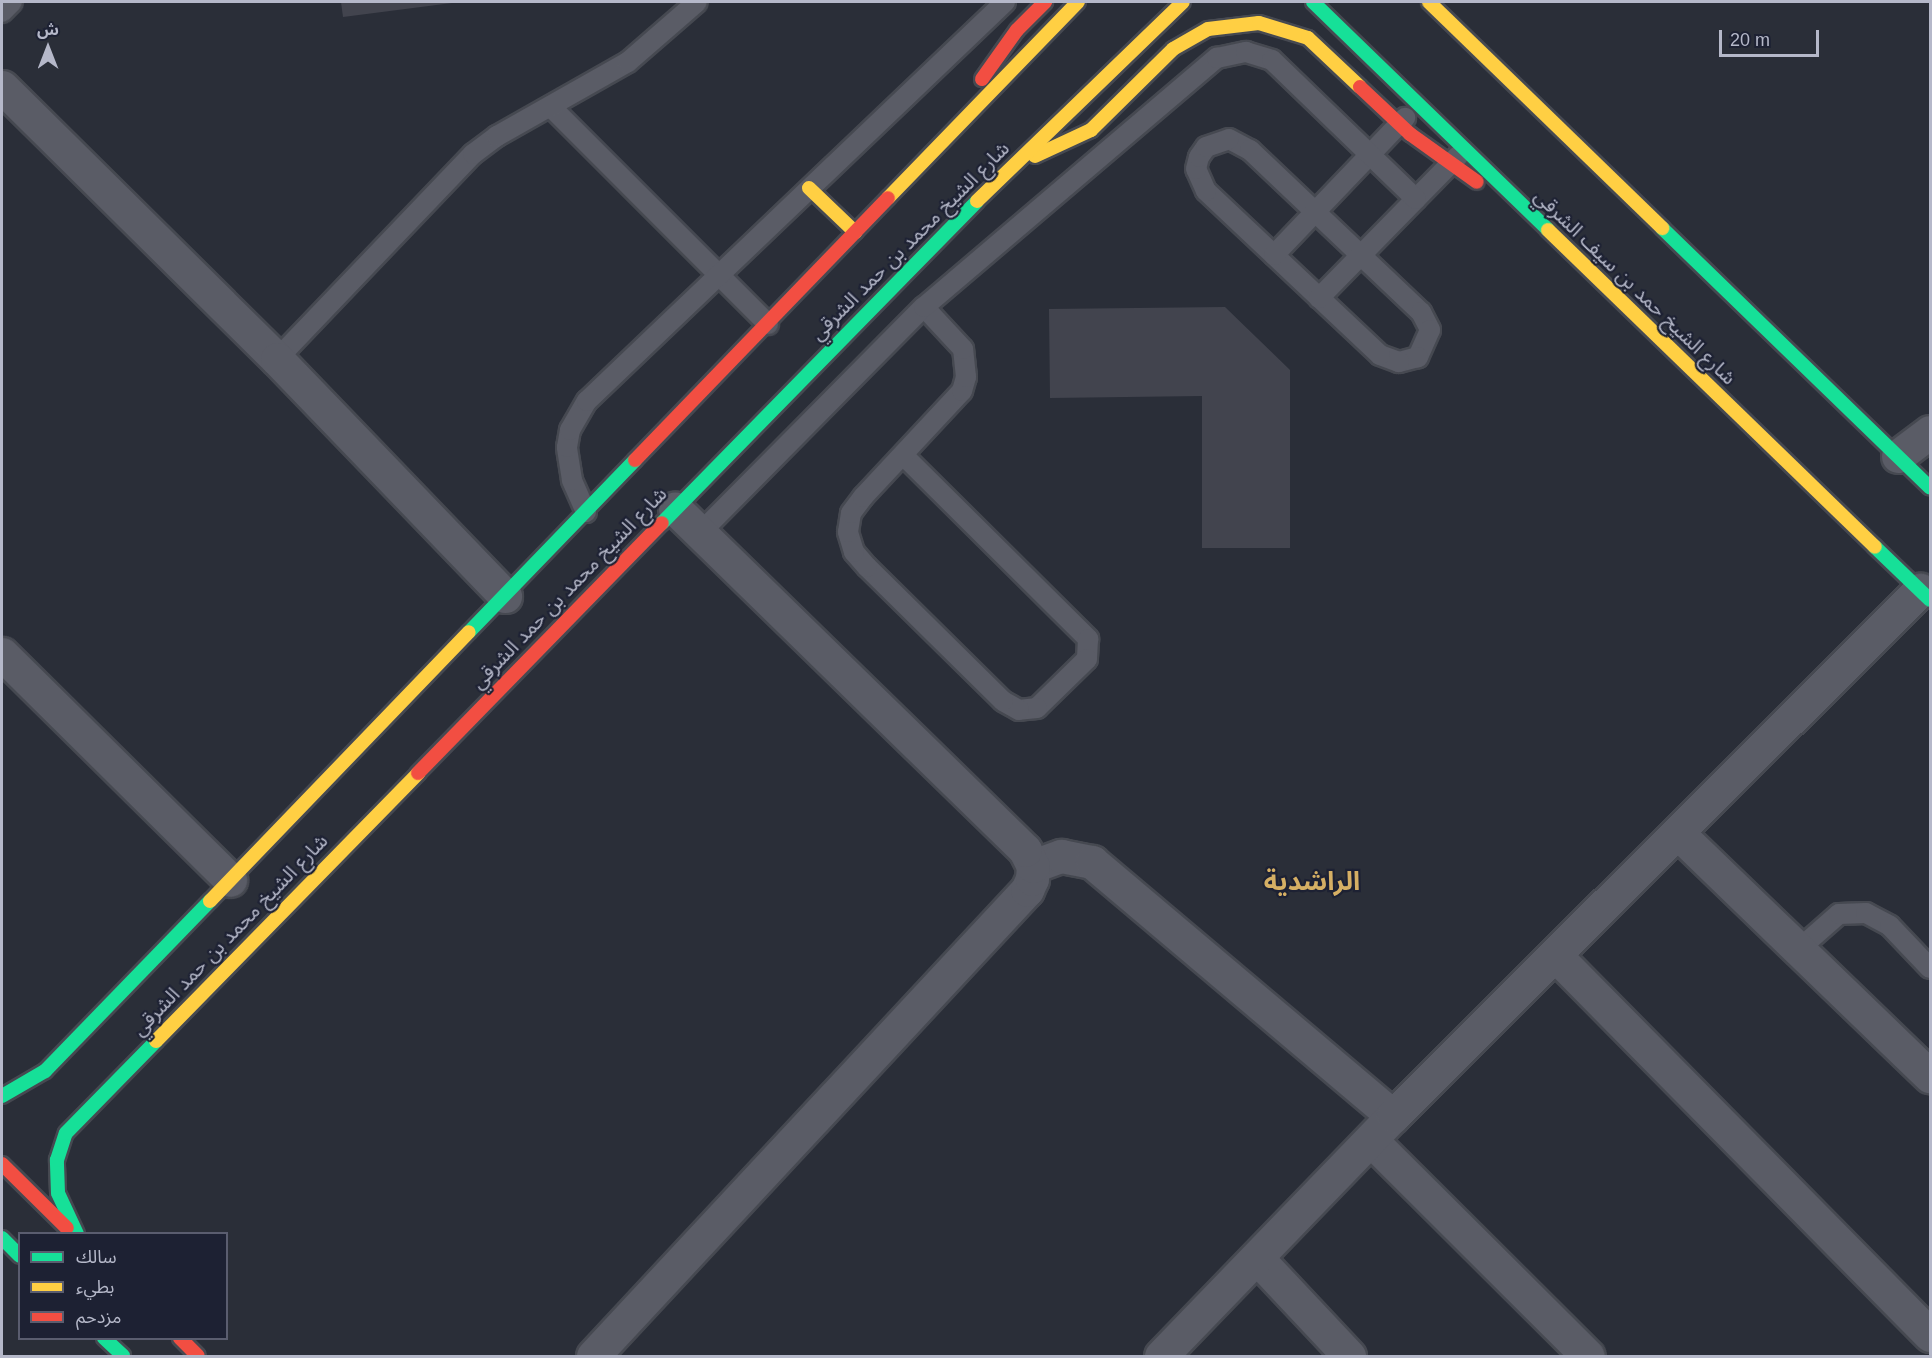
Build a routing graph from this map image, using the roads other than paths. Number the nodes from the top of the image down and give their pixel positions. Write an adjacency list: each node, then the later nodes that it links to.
1 (12, 2): 9 (lane)
2 (697, 2): 13 (lane)
3 (1005, 2): 21 (lane)
4 (1045, 2): 16 (main road)
5 (1078, 2): 16 (main road, شارع الشيخ محمد بن حمد الشرقي)
6 (1183, 2): 20 (main road, شارع الشيخ محمد بن حمد الشرقي)
7 (1313, 2): 12 (main road, شارع الشيخ حمد بن سيف الشرقي)
8 (1429, 2): 15 (main road)
9 (2, 12)
10 (1519, 68): 15 (main road)
11 (2, 87): 32 (street)
12 (1419, 104): 14 (lane); 17 (main road, شارع الشيخ حمد بن سيف الشرقي)
13 (551, 107): 28 (lane); 32 (lane)
14 (1399, 124): 18 (lane); 19 (main road); 20 (main road)
15 (1560, 129): 35 (main road)
16 (952, 134): 25 (main road, شارع الشيخ محمد بن حمد الشرقي)
17 (1465, 149): 19 (lane); 22 (main road, شارع الشيخ حمد بن سيف الشرقي)
18 (1370, 155): 23 (lane); 24 (lane); 30 (lane)
19 (1450, 164): 22 (main road); 23 (lane)
20 (1009, 168): 37 (main road, شارع الشيخ محمد بن حمد الشرقي)
21 (809, 188): 25 (main road); 28 (lane)
22 (1514, 197): 40 (main road, شارع الشيخ حمد بن سيف الشرقي)
23 (1416, 199): 27 (lane)
24 (1316, 212): 26 (lane); 26 (lane); 27 (lane)
25 (855, 232): 31 (main road, شارع الشيخ محمد بن حمد الشرقي)
26 (1274, 255): 29 (lane)
27 (1361, 255): 29 (lane); 29 (lane)
28 (720, 273): 31 (lane); 38 (lane)
29 (1319, 298)
30 (924, 307): 34 (lane); 39 (lane)
31 (768, 324): 38 (main road, شارع الشيخ محمد بن حمد الشرقي)
32 (277, 359): 41 (street)
33 (1930, 432): 35 (street)
34 (904, 456): 34 (lane)
35 (1898, 456): 36 (main road)
36 (1930, 488)
37 (675, 508): 39 (street); 55 (main road, شارع الشيخ محمد بن حمد الشرقي)
38 (586, 512): 41 (main road, شارع الشيخ محمد بن حمد الشرقي)
39 (698, 535): 44 (street)
40 (1925, 595): 43 (street)
41 (505, 596): 45 (main road, شارع الشيخ محمد بن حمد الشرقي)
42 (2, 654): 45 (street)
43 (1679, 834): 46 (street); 47 (street)
44 (1033, 866): 51 (street); 64 (street)
45 (230, 880): 50 (main road, شارع الشيخ محمد بن حمد الشرقي)
46 (1799, 949): 48 (lane); 49 (street)
47 (1557, 957): 51 (street); 59 (street)
48 (1930, 968)
49 (1930, 1076)
50 (2, 1096)
51 (1393, 1116): 52 (street)
52 (1373, 1142): 58 (street); 67 (street)
53 (2, 1164): 54 (main road)
54 (71, 1232)
55 (77, 1232)
56 (2, 1238): 57 (main road)
57 (18, 1254)
58 (1258, 1259): 65 (street); 66 (street)
59 (1930, 1335)
60 (106, 1340): 62 (main road)
61 (182, 1340): 63 (main road)
62 (123, 1356)
63 (198, 1356)
64 (593, 1356)
65 (1161, 1356)
66 (1349, 1356)
67 (1588, 1356)

